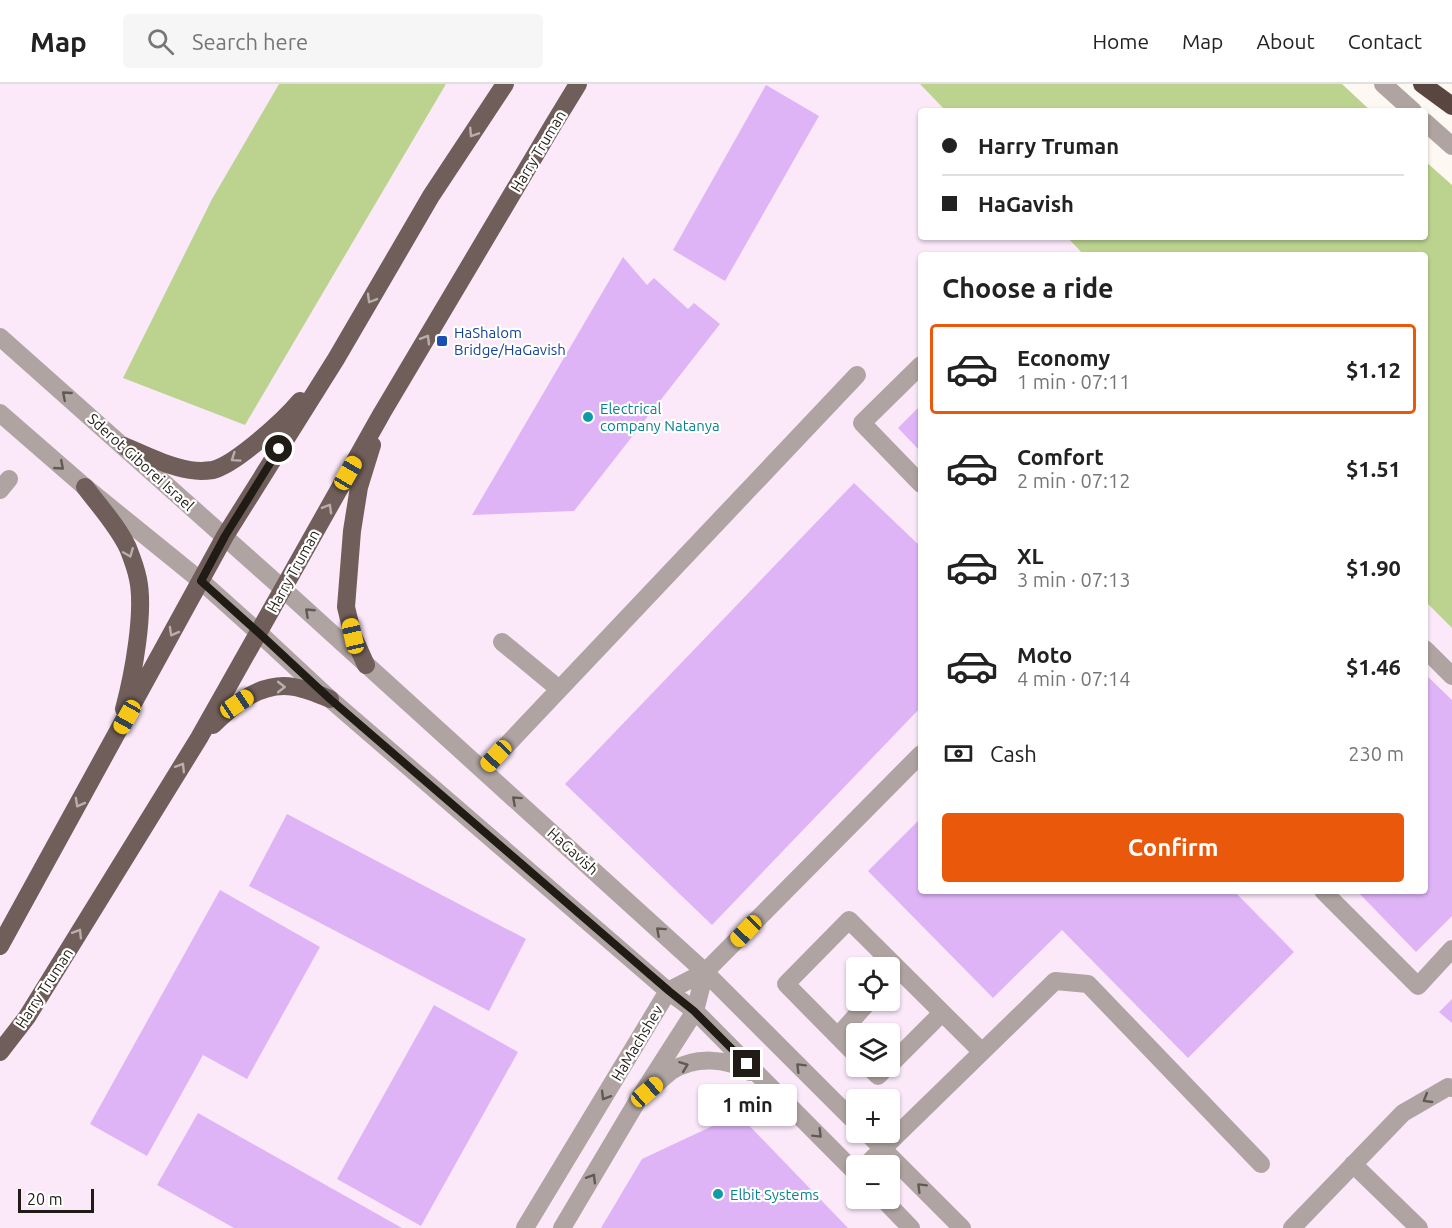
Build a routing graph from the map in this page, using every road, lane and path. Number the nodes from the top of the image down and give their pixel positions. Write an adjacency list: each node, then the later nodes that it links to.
1 (505, 84): 10 (main road, one-way to 10)
2 (578, 84): 14 (main road, Harry Truman, one-way to 2)
3 (1383, 84): 6 (street)
4 (1422, 84): 5 (highway)
5 (1452, 106)
6 (1410, 108)
7 (1428, 125): 8 (street)
8 (1452, 146)
9 (0, 337): 15 (street, Sderot Giborei Israel, one-way to 9)
10 (336, 359): 15 (main road, one-way to 15); 18 (main road)
11 (918, 368): 16 (street)
12 (857, 375): 26 (street)
13 (0, 413): 17 (street, one-way to 17)
14 (382, 413): 20 (main road, Harry Truman, one-way to 14); 24 (main road)
15 (124, 446): 18 (street, Sderot Giborei Israel)
16 (918, 481)
17 (85, 488): 19 (street); 28 (main road, one-way to 28)
18 (225, 536): 19 (main road); 20 (street, Sderot Giborei Israel)
19 (201, 581): 21 (street); 28 (main road, one-way to 28)
20 (282, 588): 21 (main road, Harry Truman); 24 (street, HaGavish, one-way to 20)
21 (259, 633): 27 (street); 29 (main road, Harry Truman)
22 (502, 642): 26 (street)
23 (1428, 652): 25 (street)
24 (366, 665): 31 (street, HaGavish)
25 (1452, 676)
26 (559, 689): 31 (street)
27 (330, 699): 29 (main road, one-way to 27); 38 (street)
28 (117, 735): 33 (main road, one-way to 33)
29 (199, 738): 44 (main road, Harry Truman, one-way to 29)
30 (918, 757): 36 (street)
31 (483, 770): 36 (street, HaGavish, one-way to 31)
32 (1326, 894): 34 (street)
33 (0, 945)
34 (1452, 949)
35 (880, 957): 42 (street)
36 (705, 972): 38 (street, HaMachshev); 39 (street, HaMachshev); 50 (street, HaGavish, one-way to 36)
37 (900, 979): 41 (street)
38 (669, 991): 39 (street); 58 (street, HaMachshev, one-way to 58)
39 (694, 1011): 47 (street); 49 (street, HaMachshev)
40 (860, 1011): 42 (street)
41 (942, 1013): 45 (street); 46 (street)
42 (838, 1036): 43 (street)
43 (846, 1044)
44 (0, 1052)
45 (982, 1052): 52 (street); 55 (street)
46 (900, 1055)
47 (762, 1079): 49 (street, one-way to 47); 54 (street, one-way to 54)
48 (1452, 1088): 56 (street, one-way to 56)
49 (638, 1100): 59 (street, HaMachshev, one-way to 49)
50 (846, 1113)
51 (877, 1143): 52 (street)
52 (883, 1149): 53 (street); 61 (street, one-way to 52)
53 (877, 1155)
54 (846, 1163)
55 (1261, 1164)
56 (1353, 1164): 62 (street); 63 (street)
57 (893, 1209): 60 (street)
58 (525, 1228)
59 (562, 1228)
60 (911, 1228)
61 (962, 1228)
62 (1292, 1228)
63 (1419, 1228)

